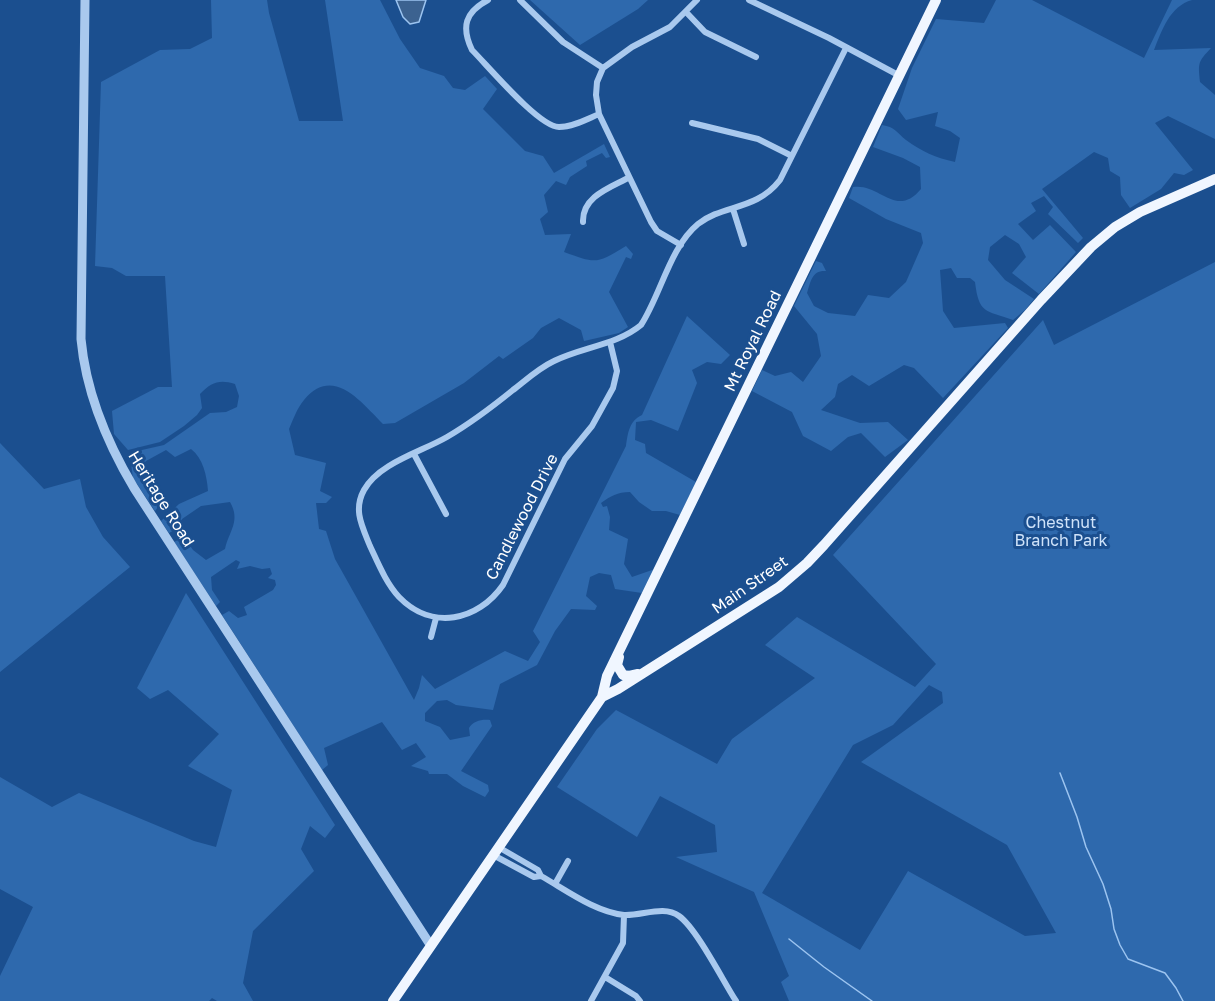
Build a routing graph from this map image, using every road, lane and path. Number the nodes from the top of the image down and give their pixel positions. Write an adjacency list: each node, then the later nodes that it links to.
1 (85, 0): 34 (street, Heritage Road)
2 (488, 0): 13 (street)
3 (520, 0): 11 (street)
4 (697, 0): 8 (street)
5 (749, 0): 7 (street)
6 (936, 0): 12 (main road, Mt Royal Road)
7 (757, 2): 9 (street)
8 (686, 12): 10 (street); 11 (street)
9 (846, 48): 12 (street); 15 (street)
10 (756, 57)
11 (603, 68): 13 (street)
12 (900, 76): 27 (main road, Mt Royal Road)
13 (599, 114): 16 (street)
14 (692, 123): 15 (street)
15 (792, 156): 18 (street)
16 (628, 178): 19 (street); 21 (street)
17 (1215, 179): 28 (main road, Main Street)
18 (733, 209): 20 (street); 21 (street)
19 (583, 222)
20 (744, 244)
21 (681, 245): 22 (street)
22 (610, 342): 23 (street); 25 (street, Candlewood Drive)
23 (414, 454): 24 (street); 25 (street)
24 (446, 514)
25 (436, 618): 26 (street)
26 (431, 637)
27 (620, 650): 28 (main road); 29 (main road, Mt Royal Road)
28 (652, 668): 29 (main road, Main Street)
29 (602, 698): 30 (main road, Main Street)
30 (497, 852): 32 (street); 34 (main road, Main Street)
31 (568, 861): 32 (street)
32 (555, 884): 33 (street)
33 (624, 915): 35 (street); 39 (street)
34 (431, 946): 36 (main road, Main Street)
35 (605, 977): 37 (street); 38 (street)
36 (393, 1001)
37 (591, 1001)
38 (640, 1001)
39 (736, 1001)

